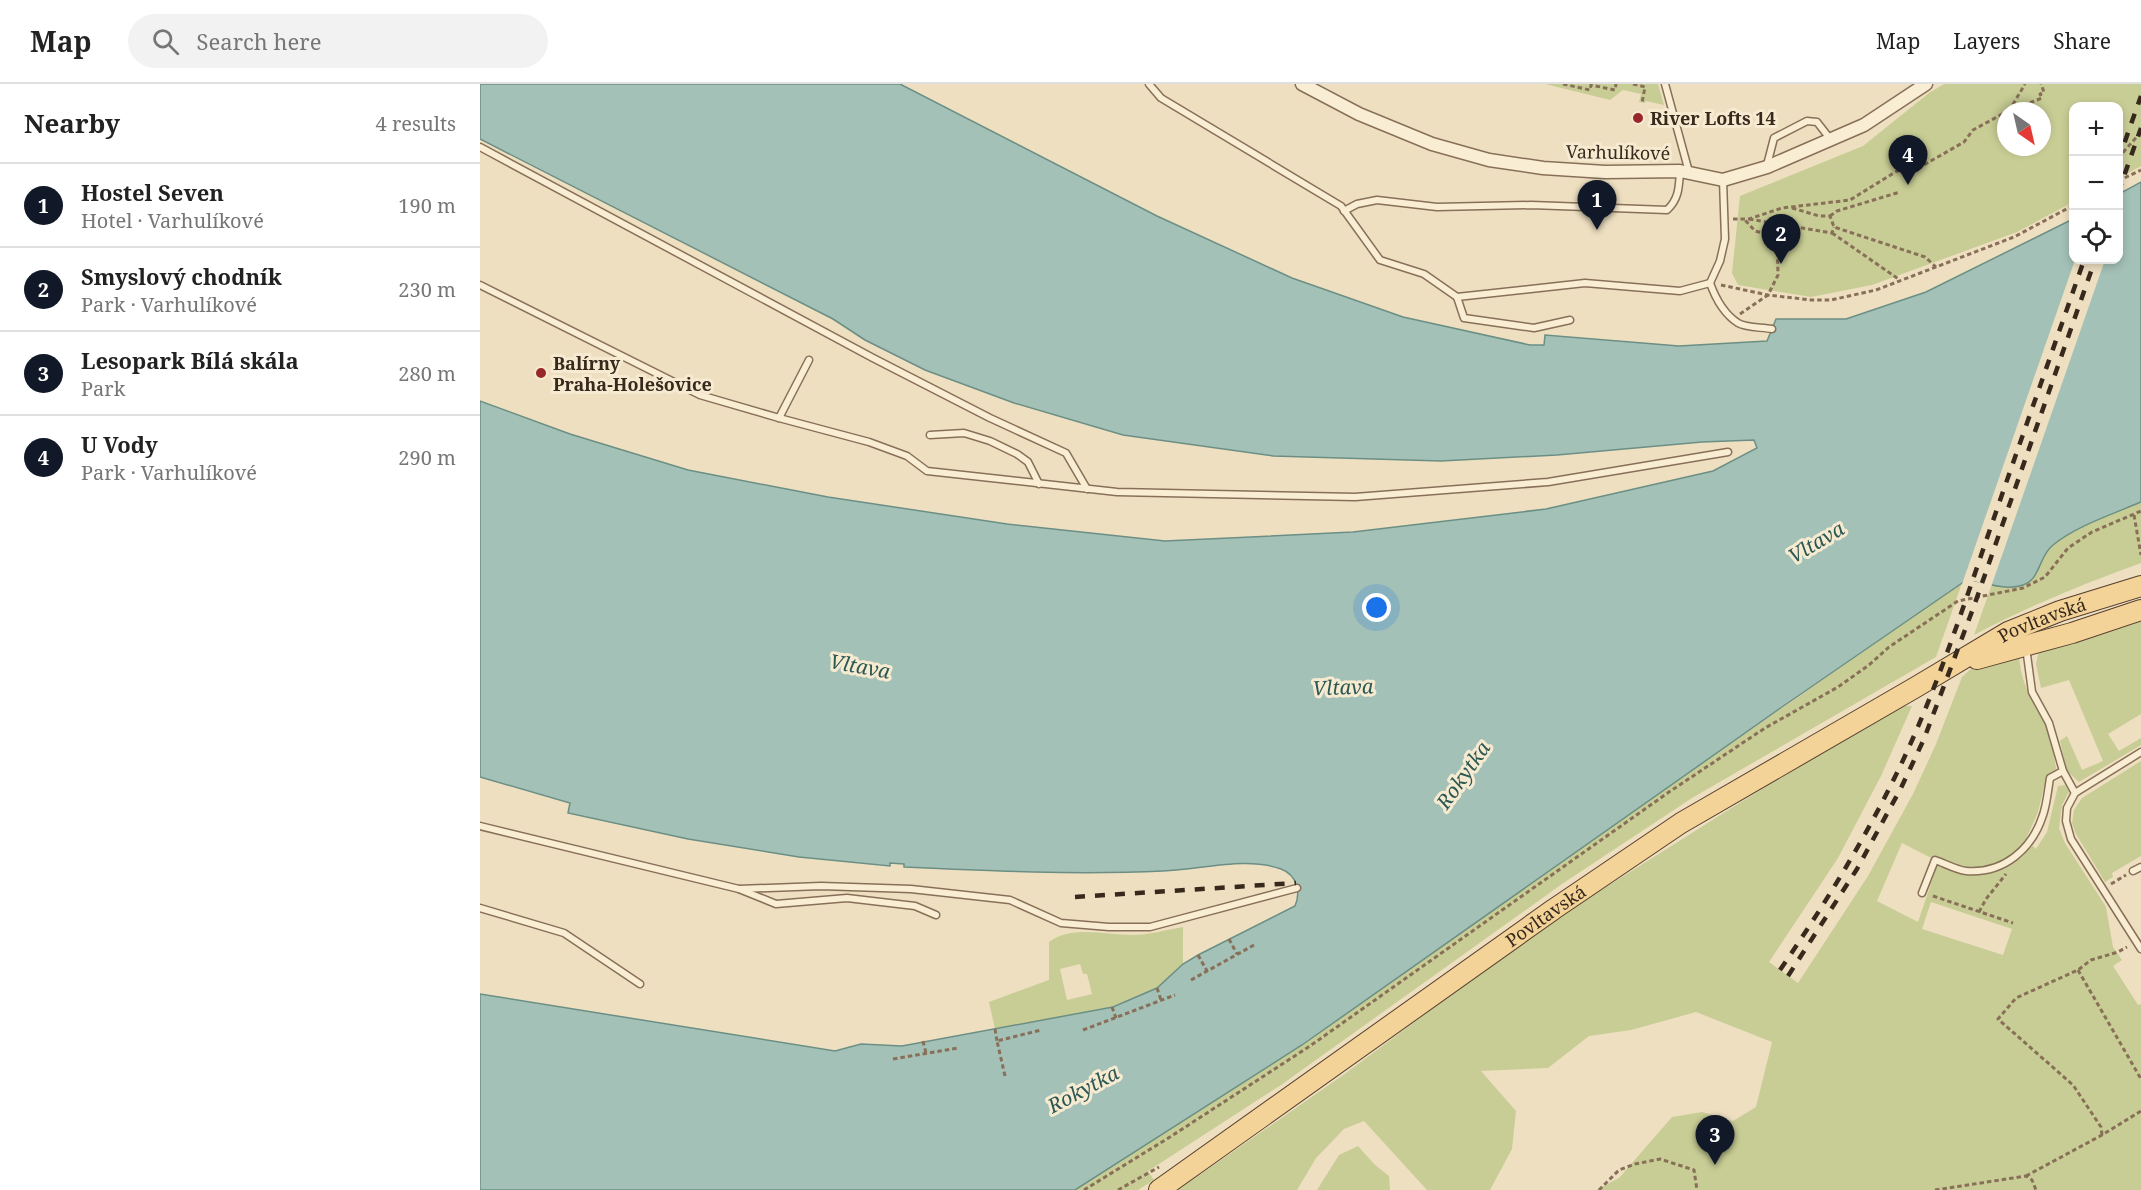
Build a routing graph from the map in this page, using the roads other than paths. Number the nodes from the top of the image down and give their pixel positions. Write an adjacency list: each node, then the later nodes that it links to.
1 (1149, 84): 10 (lane)
2 (1302, 84): 8 (street, Varhulíkové)
3 (1665, 84): 8 (lane)
4 (1926, 84): 5 (street, Varhulíkové)
5 (1831, 140): 7 (street, Varhulíkové); 7 (lane)
6 (480, 147): 21 (lane)
7 (1767, 167): 9 (street, Varhulíkové)
8 (1684, 172): 9 (street, Varhulíkové); 10 (lane)
9 (1723, 180): 11 (lane)
10 (1344, 211): 13 (lane)
11 (1710, 283): 13 (lane); 15 (lane)
12 (480, 285): 17 (lane)
13 (1457, 297): 14 (lane)
14 (1570, 320)
15 (1772, 329)
16 (809, 360): 17 (lane)
17 (779, 418): 20 (lane)
18 (930, 435): 20 (lane)
19 (1728, 452): 21 (lane)
20 (1039, 484): 21 (lane)
21 (1087, 489)
22 (2138, 587): 25 (main road, Povltavská)
23 (2141, 610): 24 (main road, Povltavská)
24 (2025, 644): 25 (main road, Povltavská); 27 (lane)
25 (1948, 668): 39 (main road, Povltavská)
26 (2141, 752): 28 (lane)
27 (2063, 771): 28 (lane); 34 (lane)
28 (2075, 793): 37 (lane)
29 (480, 826): 33 (lane)
30 (2141, 867): 31 (lane)
31 (2133, 871)
32 (1298, 888): 33 (lane)
33 (739, 890): 36 (lane)
34 (1922, 893)
35 (480, 908): 38 (lane)
36 (936, 915)
37 (2141, 950)
38 (640, 984)
39 (1159, 1190)

